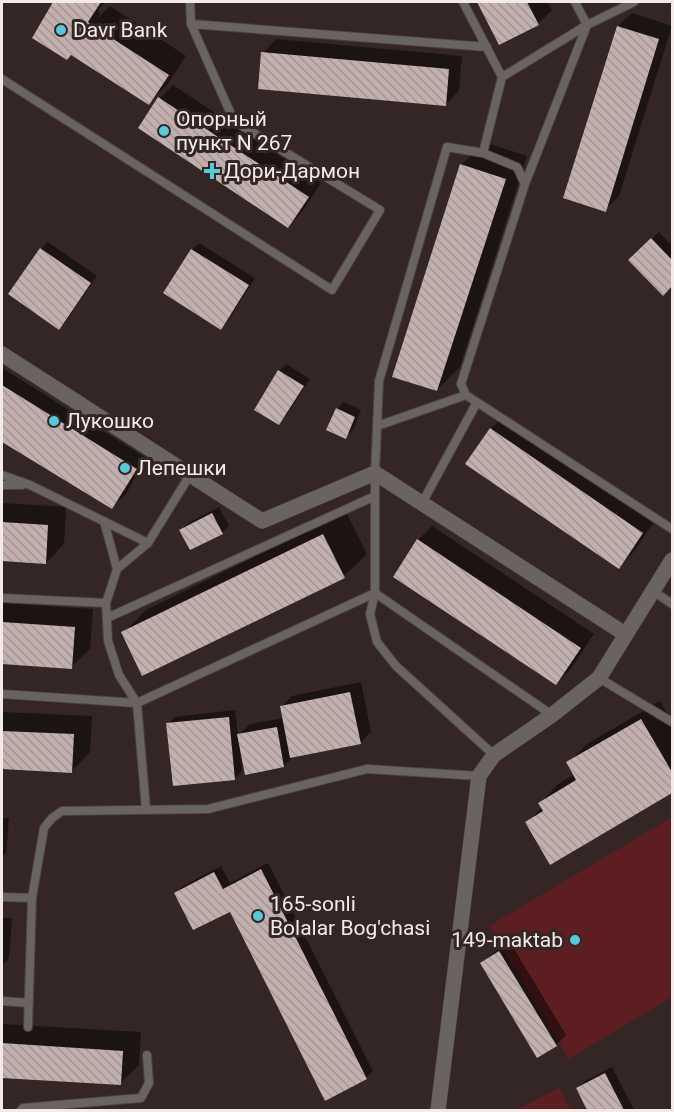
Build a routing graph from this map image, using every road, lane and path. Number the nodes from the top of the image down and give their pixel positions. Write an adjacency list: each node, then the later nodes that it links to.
1 (190, 2): 5 (lane)
2 (464, 2): 7 (lane)
3 (575, 2): 6 (lane)
4 (634, 2): 6 (lane)
5 (191, 24): 7 (lane); 9 (lane)
6 (587, 25): 8 (lane); 11 (lane)
7 (487, 47): 8 (lane)
8 (502, 77): 10 (lane)
9 (2, 79)
10 (483, 153): 11 (lane); 15 (lane)
11 (525, 184): 13 (lane)
12 (2, 354): 18 (street)
13 (466, 395): 14 (lane); 15 (lane)
14 (477, 402): 22 (lane); 24 (lane)
15 (377, 426): 16 (lane)
16 (375, 473): 18 (street); 21 (lane); 22 (street)
17 (2, 475): 20 (lane)
18 (190, 475): 25 (lane)
19 (2, 485): 20 (lane)
20 (30, 485): 23 (lane)
21 (375, 496): 29 (lane); 33 (lane)
22 (422, 503): 34 (street)
23 (104, 521): 25 (lane); 27 (lane)
24 (672, 529)
25 (148, 543): 27 (lane)
26 (672, 560): 28 (street)
27 (117, 569): 31 (lane)
28 (653, 591): 32 (lane); 34 (street)
29 (375, 593): 37 (lane); 38 (lane); 40 (lane)
30 (2, 598): 31 (lane)
31 (106, 603): 33 (lane)
32 (672, 604)
33 (107, 618): 37 (lane)
34 (625, 634): 35 (street)
35 (599, 678): 38 (street); 39 (lane)
36 (2, 694): 37 (lane)
37 (137, 703): 42 (lane)
38 (552, 715): 40 (street)
39 (672, 722)
40 (494, 755): 41 (street)
41 (480, 776): 42 (lane); 50 (street)
42 (146, 809): 44 (lane)
43 (2, 897): 44 (lane)
44 (32, 898): 46 (lane)
45 (2, 1001): 46 (lane)
46 (29, 1003): 47 (lane)
47 (28, 1027)
48 (147, 1055): 49 (lane)
49 (21, 1110)
50 (438, 1110)

